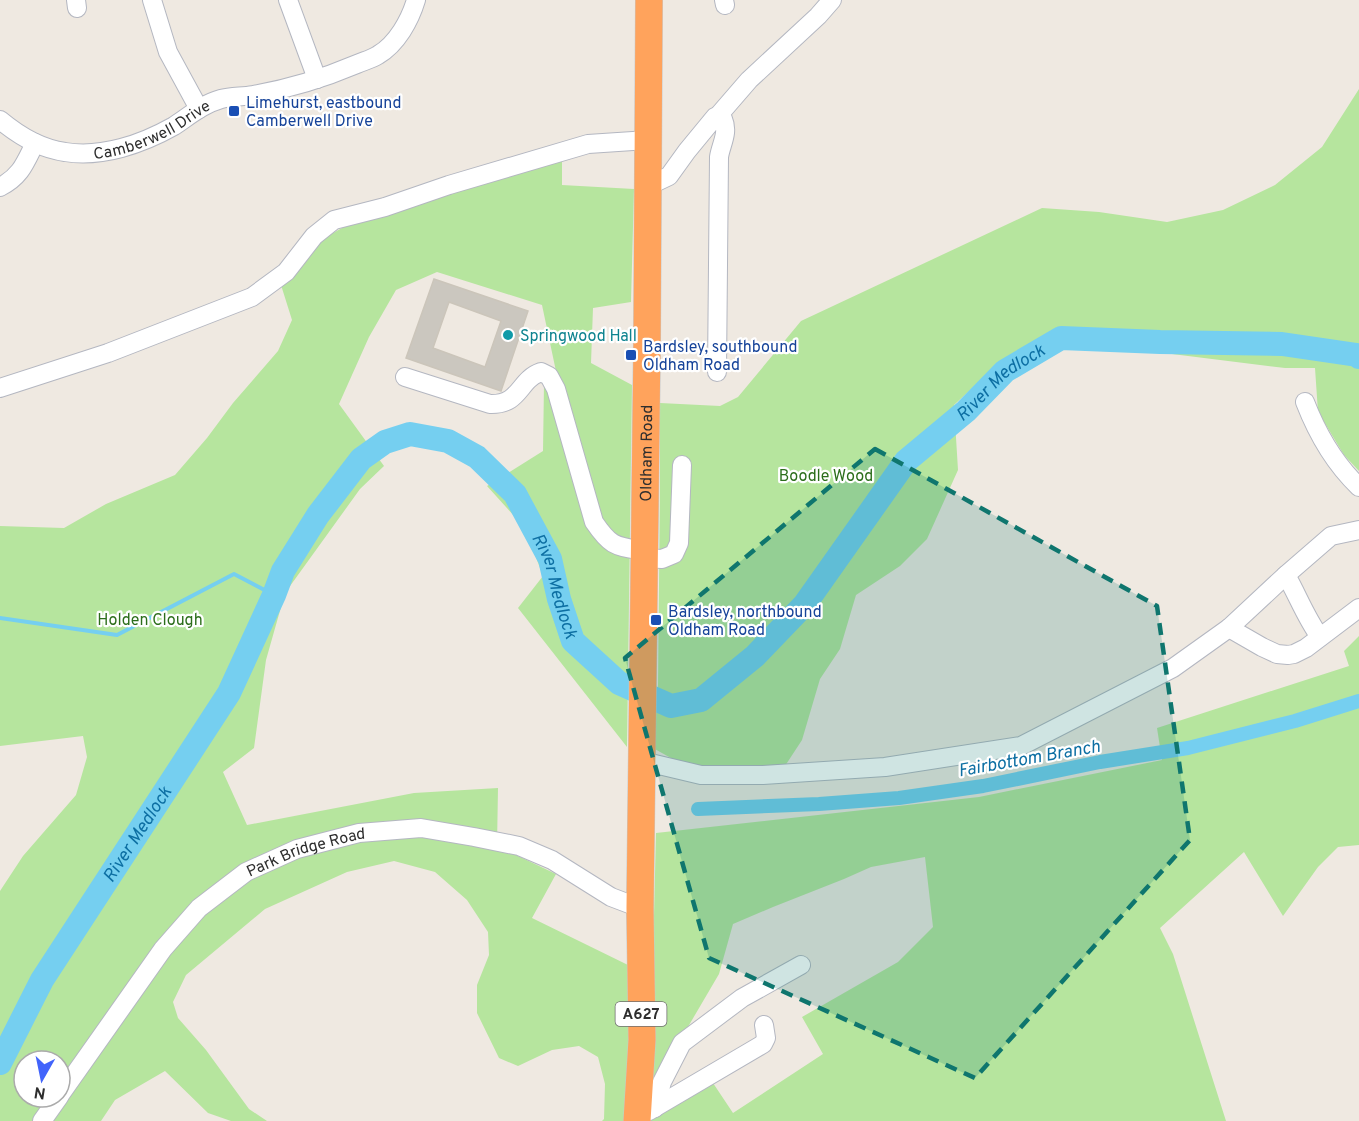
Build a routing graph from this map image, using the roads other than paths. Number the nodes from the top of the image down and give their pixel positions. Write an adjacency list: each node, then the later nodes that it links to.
1 (152, 0): 7 (street)
2 (288, 0): 6 (street)
3 (416, 0): 6 (street, Camberwell Drive)
4 (649, 0): 10 (highway, Oldham Road / A627)
5 (832, 0): 8 (street)
6 (317, 79): 7 (street, Camberwell Drive)
7 (199, 109): 11 (street, Camberwell Drive)
8 (717, 117): 12 (street); 14 (street)
9 (0, 120): 11 (street, Camberwell Drive)
10 (648, 140): 12 (highway, Oldham Road / A627); 16 (street)
11 (35, 143): 13 (street)
12 (648, 186): 21 (highway, Oldham Road / A627)
13 (0, 187)
14 (717, 372)
15 (405, 377): 21 (street)
16 (0, 388)
17 (1305, 402): 19 (street)
18 (682, 465): 21 (street)
19 (1359, 487)
20 (1359, 530): 22 (street)
21 (644, 554): 26 (highway, Oldham Road / A627)
22 (1286, 574): 24 (street); 25 (street)
23 (1359, 608): 25 (street)
24 (1229, 628): 25 (street); 26 (street)
25 (1320, 637)
26 (642, 762): 27 (highway, Oldham Road / A627)
27 (640, 908): 30 (street, Park Bridge Road); 31 (highway, A627)
28 (801, 965): 31 (street)
29 (764, 1025): 31 (street)
30 (72, 1078)
31 (643, 1115)

